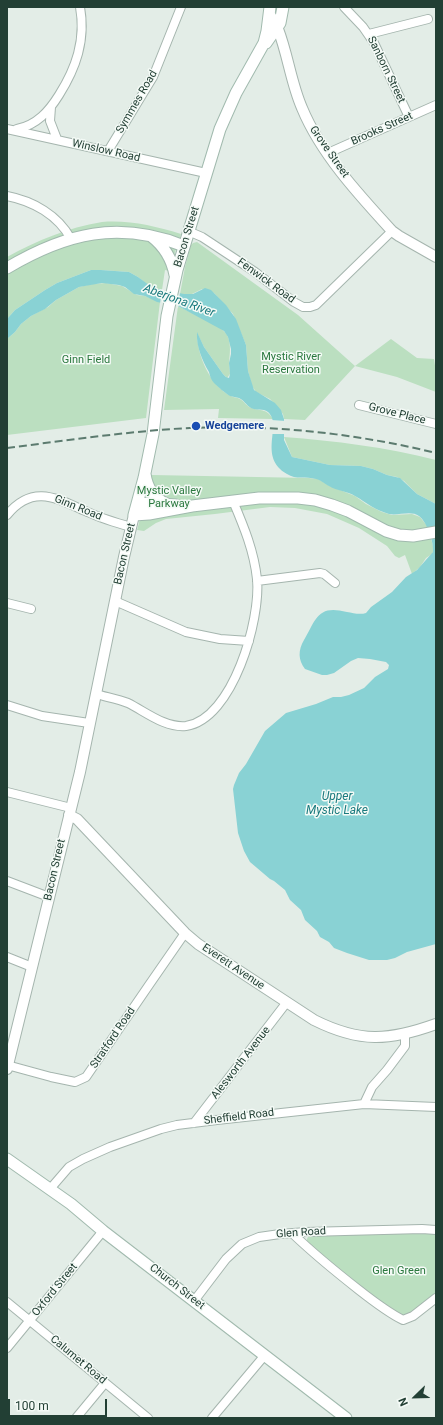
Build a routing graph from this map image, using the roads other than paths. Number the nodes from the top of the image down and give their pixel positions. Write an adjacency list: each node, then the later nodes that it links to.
1 (80, 7): 11 (street)
2 (181, 7): 15 (street, Symmes Road)
3 (284, 7): 7 (main road, Bacon Street)
4 (344, 7): 8 (street, Sanborn Street)
5 (269, 10): 7 (street, Grove Street); 9 (main road, Bacon Street)
6 (428, 19): 8 (street)
7 (278, 28): 9 (main road, Bacon Street); 16 (street, Grove Street)
8 (369, 34): 12 (street, Sanborn Street)
9 (262, 48): 17 (main road, Bacon Street)
10 (436, 105): 12 (street, Brooks Street)
11 (51, 107): 13 (street); 14 (street)
12 (409, 117): 16 (street, Brooks Street)
13 (10, 129): 14 (street, Winslow Road)
14 (56, 139): 15 (street, Winslow Road)
15 (108, 151): 17 (street, Winslow Road)
16 (328, 153): 20 (street, Grove Street)
17 (206, 173): 19 (main road, Bacon Street)
18 (7, 196): 22 (street)
19 (188, 231): 20 (street, Fenwick Road); 23 (main road, Bacon Street)
20 (392, 231): 24 (street, Grove Street)
21 (149, 234): 22 (main road); 23 (main road); 26 (main road)
22 (71, 239): 25 (main road)
23 (184, 246): 26 (main road, Bacon Street)
24 (436, 257)
25 (7, 268)
26 (174, 282): 29 (main road, Bacon Street)
27 (359, 405): 28 (street, Grove Place)
28 (436, 424)
29 (145, 472): 31 (main road); 33 (main road, Bacon Street)
30 (233, 501): 32 (main road); 36 (main road); 37 (street)
31 (167, 504): 32 (main road); 33 (main road)
32 (192, 506): 33 (main road)
33 (136, 510): 35 (street, Bacon Street)
34 (7, 515): 35 (street, Ginn Road)
35 (131, 527): 39 (street, Bacon Street)
36 (432, 532)
37 (257, 581): 38 (street); 42 (street)
38 (335, 583)
39 (115, 601): 42 (street); 43 (street, Bacon Street)
40 (7, 603): 41 (street)
41 (31, 609)
42 (249, 641): 43 (street)
43 (96, 694): 45 (street, Bacon Street)
44 (7, 705): 45 (street)
45 (89, 724): 47 (street, Bacon Street)
46 (7, 792): 47 (street)
47 (70, 811): 49 (street, Bacon Street); 50 (street, Everett Avenue)
48 (7, 881): 49 (street)
49 (49, 897): 52 (street, Bacon Street)
50 (185, 933): 53 (street, Everett Avenue); 56 (street, Stratford Road)
51 (7, 957): 52 (street)
52 (32, 968): 56 (street, Bacon Street)
53 (287, 1002): 55 (street, Everett Avenue); 59 (street, Alesworth Avenue)
54 (436, 1024): 55 (street, Everett Avenue)
55 (405, 1034): 57 (street)
56 (7, 1066)
57 (364, 1104): 58 (street, Sheffield Road); 59 (street, Sheffield Road)
58 (436, 1107)
59 (194, 1123): 61 (street, Sheffield Road)
60 (7, 1158): 61 (main road, Church Street)
61 (50, 1190): 63 (main road, Church Street)
62 (436, 1230): 64 (street, Glen Road)
63 (103, 1231): 66 (main road, Church Street); 68 (street, Oxford Street)
64 (293, 1234): 65 (street); 66 (street, Glen Road)
65 (436, 1298)
66 (194, 1301): 70 (main road, Church Street)
67 (7, 1302): 68 (street, Calumet Road)
68 (30, 1320): 69 (street, Oxford Street); 71 (street, Calumet Road)
69 (7, 1348)
70 (265, 1355): 74 (street); 75 (main road, Church Street)
71 (105, 1383): 72 (street); 73 (street, Calumet Road)
72 (76, 1418)
73 (148, 1418)
74 (212, 1418)
75 (346, 1418)

